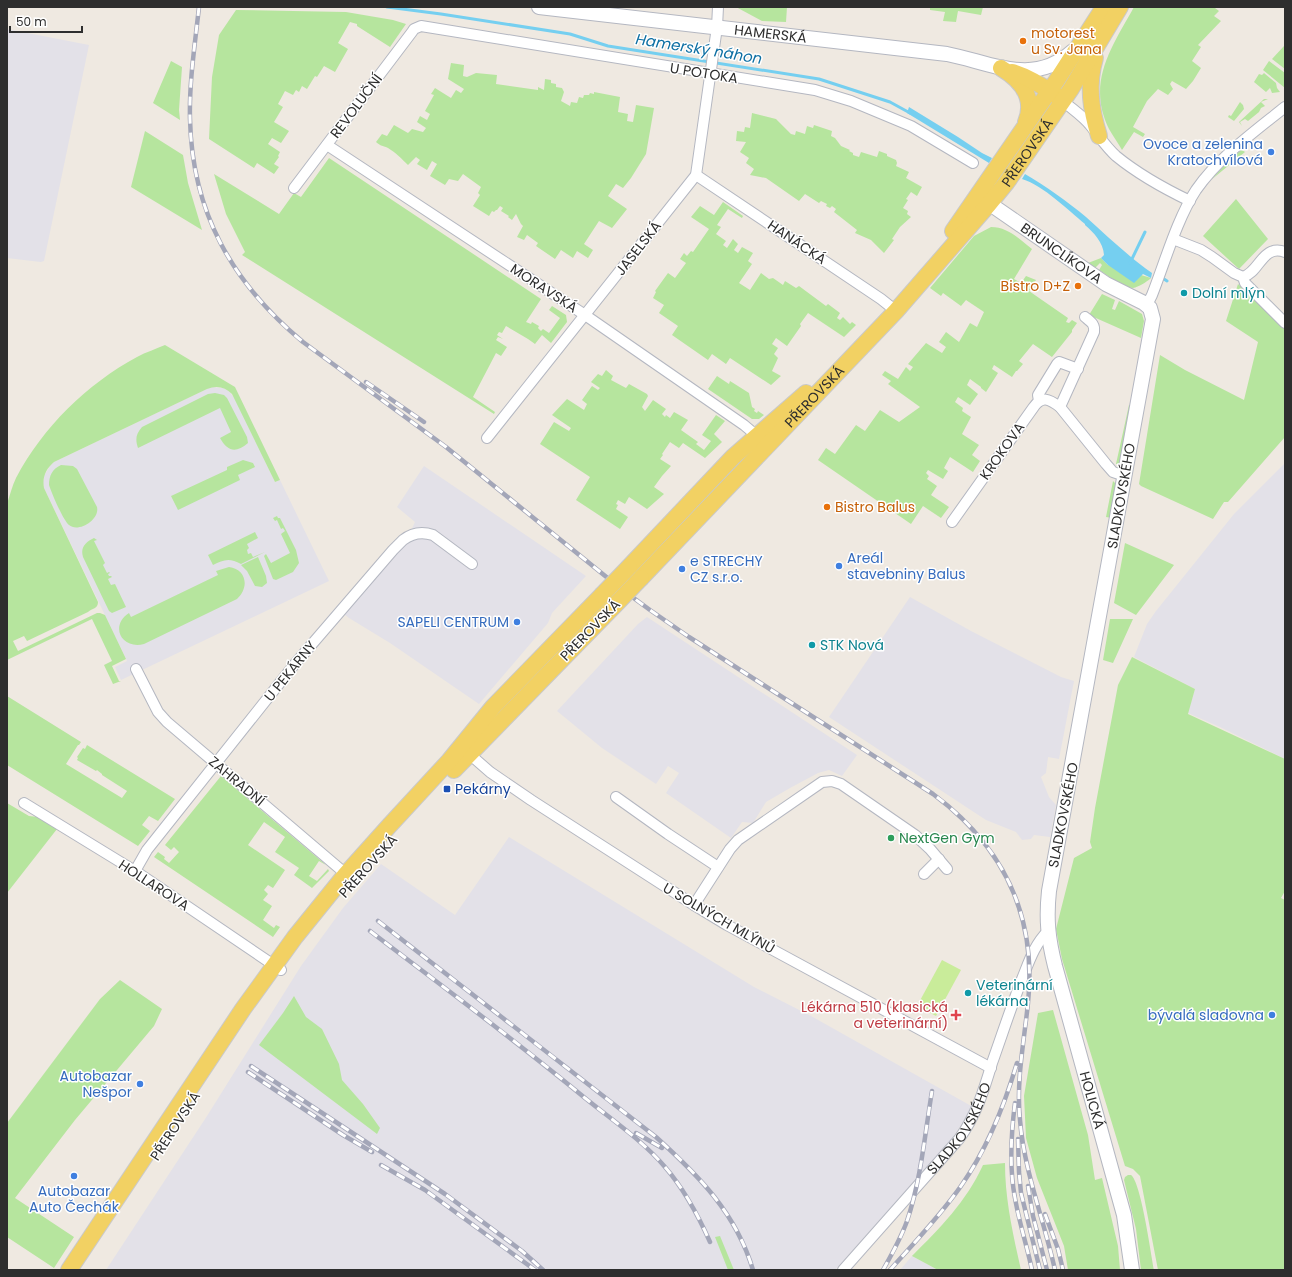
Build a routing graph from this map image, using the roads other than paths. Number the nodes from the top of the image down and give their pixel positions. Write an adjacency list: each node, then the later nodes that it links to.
1 (539, 7): 6 (street, HAMERSKÁ)
2 (718, 7): 6 (street)
3 (1104, 7): 8 (main road, PŘEROVSKÁ)
4 (1120, 7): 7 (main road, PŘEROVSKÁ)
5 (421, 26): 10 (street, U POTOKA); 16 (street, REVOLUČNÍ)
6 (717, 27): 9 (street, HAMERSKÁ); 10 (street)
7 (1101, 41): 12 (main road, PŘEROVSKÁ); 15 (main road)
8 (1080, 46): 9 (street, HAMERSKÁ); 11 (main road, PŘEROVSKÁ)
9 (1001, 68): 11 (main road); 14 (main road)
10 (710, 71): 17 (street, U POTOKA); 18 (street)
11 (1050, 91): 12 (main road); 14 (main road, PŘEROVSKÁ)
12 (1063, 101): 15 (street); 20 (main road, PŘEROVSKÁ)
13 (1285, 107): 21 (street)
14 (1020, 134): 20 (main road, PŘEROVSKÁ)
15 (1099, 136): 21 (street)
16 (327, 145): 19 (street, REVOLUČNÍ); 27 (street, MORAVSKÁ)
17 (973, 163)
18 (696, 175): 26 (street, HANÁCKÁ); 27 (street, JASELSKÁ)
19 (294, 188)
20 (984, 200): 25 (street, BRUNCLÍKOVA); 26 (main road, PŘEROVSKÁ)
21 (1190, 201): 22 (street)
22 (1174, 239): 24 (street); 25 (street)
23 (1285, 252): 24 (street)
24 (1243, 277): 29 (street)
25 (1147, 305): 35 (street, SLADKOVSKÉHO)
26 (893, 308): 33 (main road, PŘEROVSKÁ); 39 (main road, PŘEROVSKÁ, bridge)
27 (585, 315): 33 (street, MORAVSKÁ); 34 (street, JASELSKÁ)
28 (1085, 317): 30 (street)
29 (1285, 323)
30 (1078, 369): 31 (street, KROKOVA); 32 (street)
31 (1039, 401): 32 (street); 36 (street, KROKOVA)
32 (1060, 407): 35 (street)
33 (757, 436): 39 (main road, PŘEROVSKÁ, bridge)
34 (487, 438)
35 (1125, 476): 50 (street, SLADKOVSKÉHO)
36 (952, 522)
37 (472, 564): 40 (street, U PEKÁRNY)
38 (136, 669): 40 (street, ZAHRADNÍ)
39 (465, 751): 48 (main road, PŘEROVSKÁ); 49 (street, U SOLNÝCH MLÝNŮ)
40 (216, 763): 46 (street, U PEKÁRNY); 48 (street, ZAHRADNÍ)
41 (616, 797): 44 (street)
42 (24, 803): 46 (street, HOLLAROVA)
43 (939, 859): 44 (street); 45 (street); 47 (street)
44 (718, 867): 49 (street)
45 (947, 869)
46 (134, 871): 51 (street, HOLLAROVA)
47 (924, 874)
48 (350, 877): 51 (main road, PŘEROVSKÁ)
49 (694, 905): 52 (street, U SOLNÝCH MLÝNŮ)
50 (1048, 931): 52 (street, SLADKOVSKÉHO); 56 (street, HOLICKÁ)
51 (277, 968): 53 (main road, PŘEROVSKÁ); 54 (main road, PŘEROVSKÁ)
52 (991, 1068): 55 (street, SLADKOVSKÉHO)
53 (69, 1270)
54 (81, 1270)
55 (843, 1270)
56 (1132, 1270)

